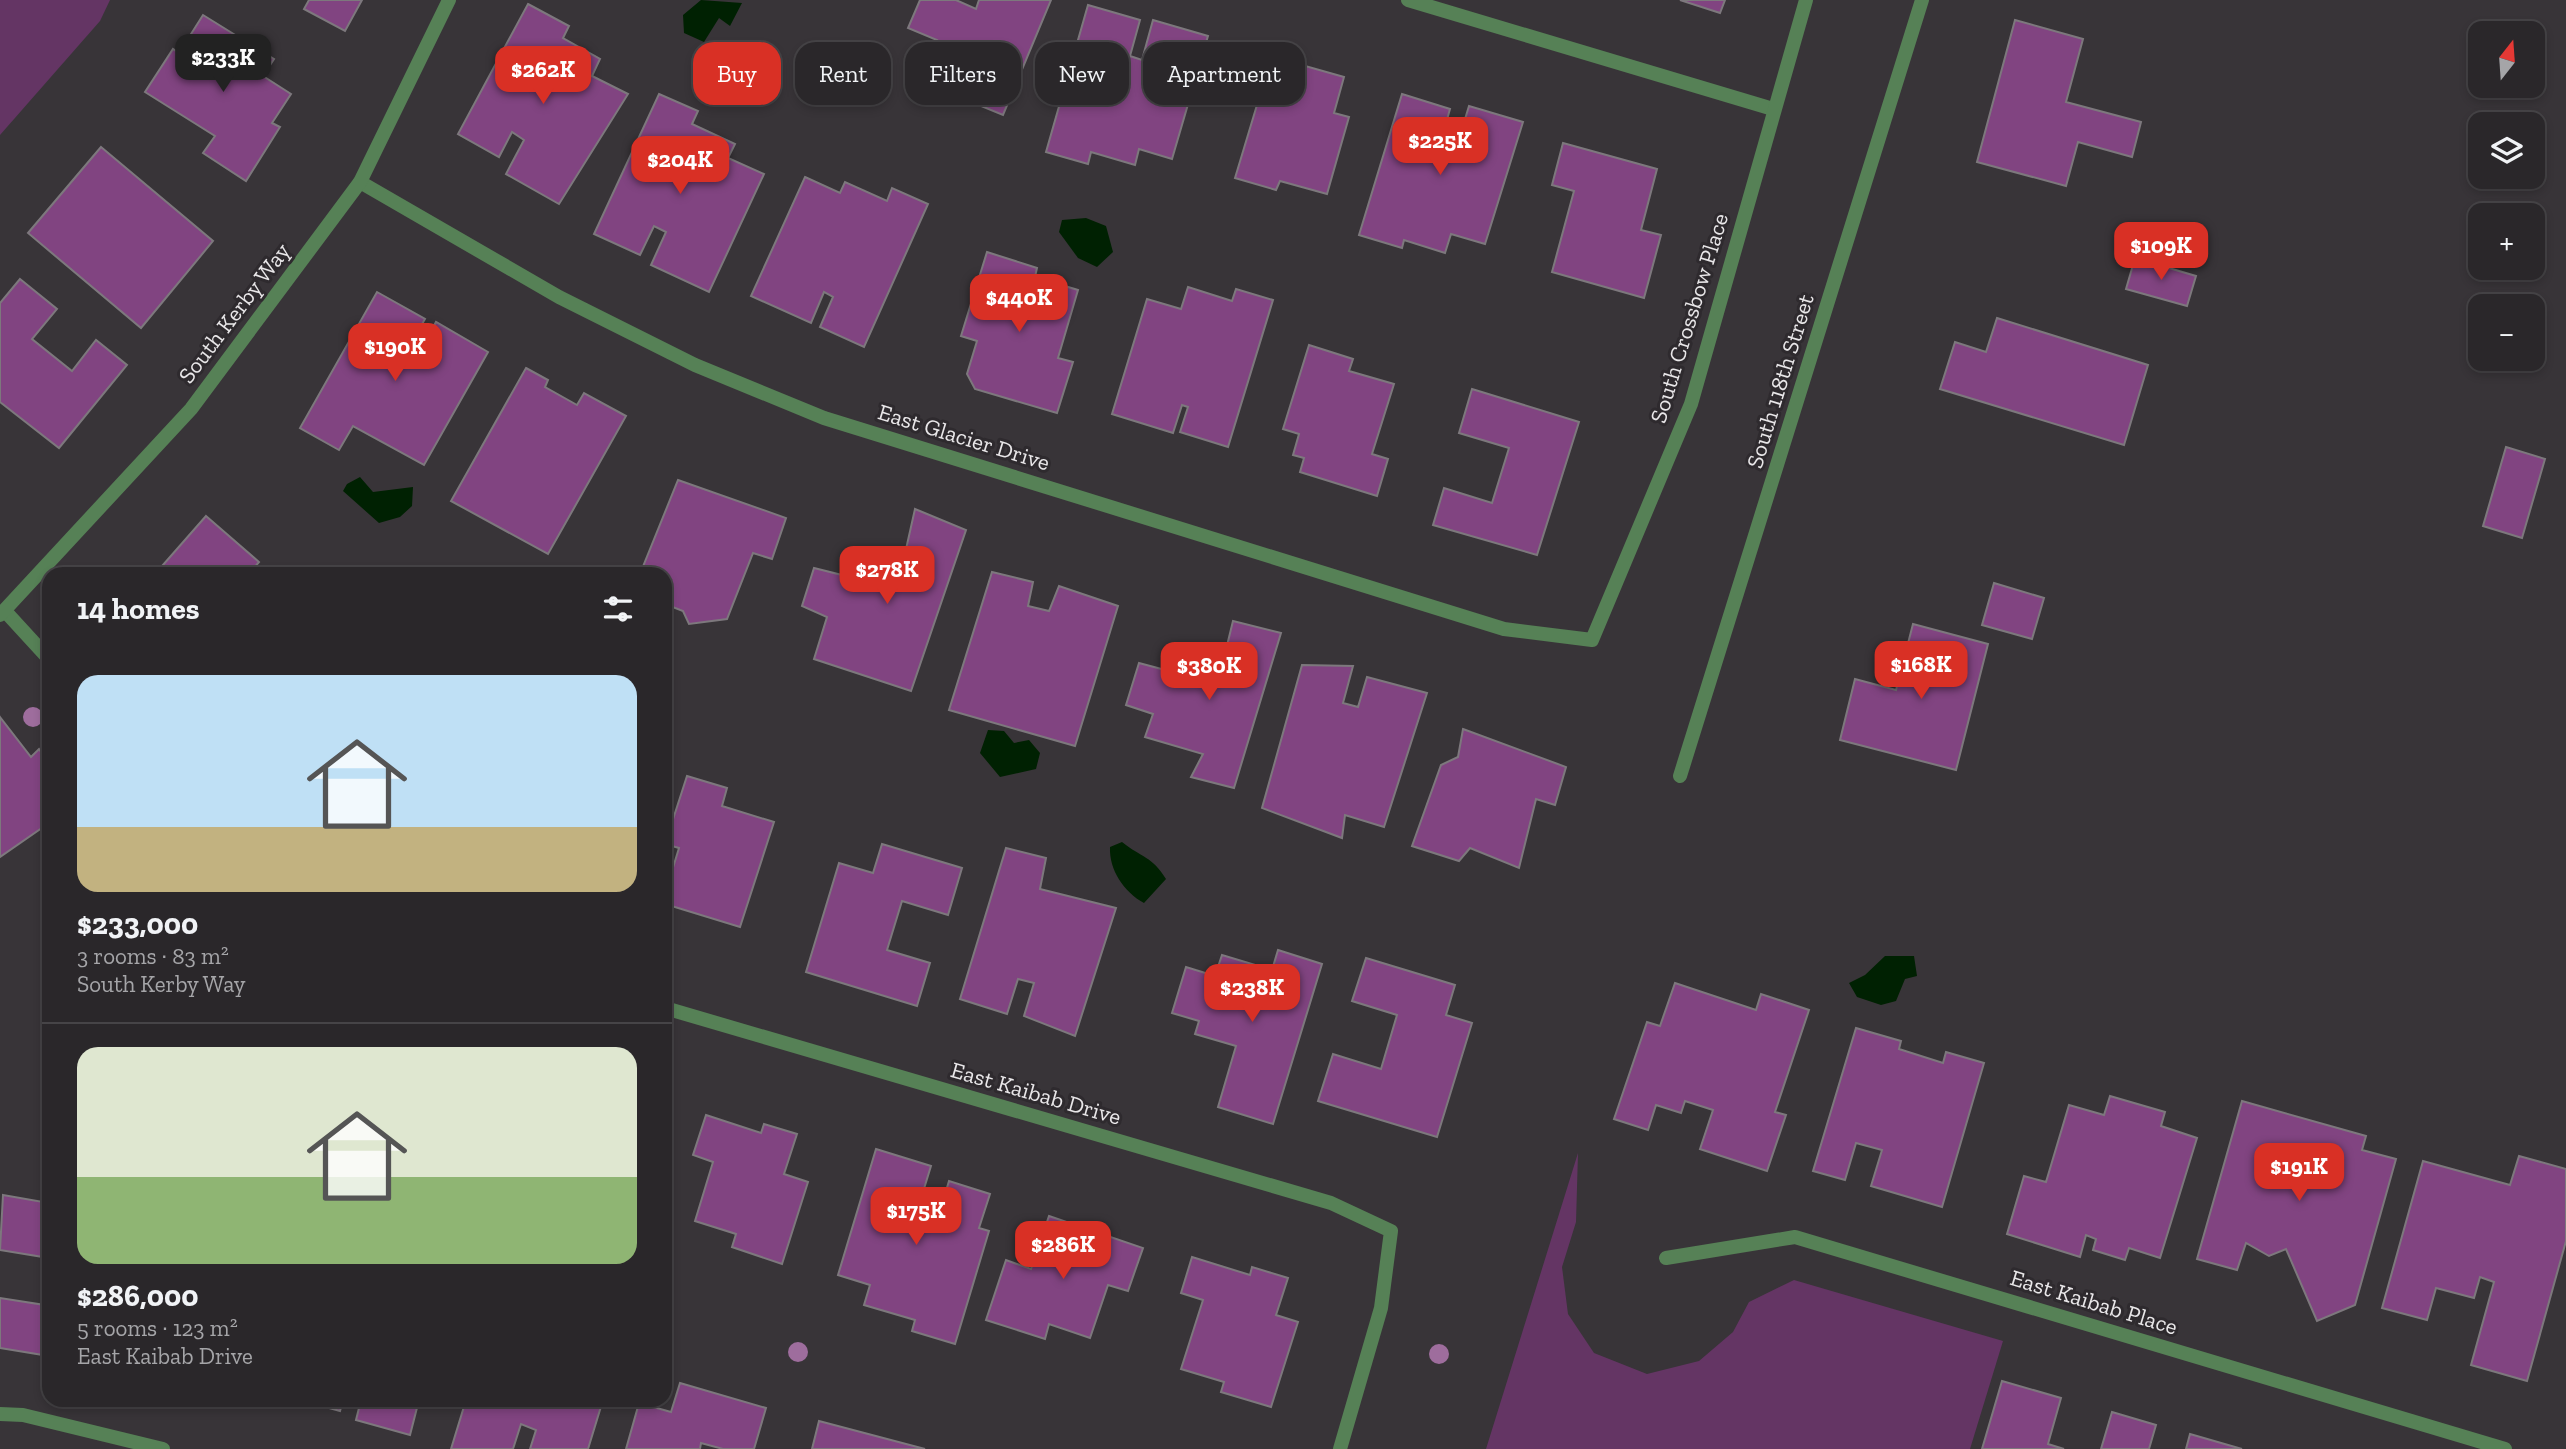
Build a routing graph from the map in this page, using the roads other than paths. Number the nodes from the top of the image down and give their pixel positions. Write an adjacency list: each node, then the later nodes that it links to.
1 (449, 0): 6 (street, South Kerby Way)
2 (1408, 0): 5 (street)
3 (1806, 0): 5 (street, South Crossbow Place)
4 (1922, 0): 12 (street, South 118th Street)
5 (1773, 109): 10 (street, South Crossbow Place)
6 (360, 182): 7 (street, South Kerby Way); 10 (street, East Glacier Drive)
7 (45, 567)
8 (42, 571): 9 (street, South Kerby Way)
9 (3, 613): 11 (street)
10 (1592, 640)
11 (42, 652)
12 (1680, 776)
13 (672, 1010): 17 (street, East Kaibab Drive)
14 (1666, 1258): 18 (street, East Kaibab Place)
15 (0, 1414): 16 (street)
16 (163, 1449)
17 (1340, 1449)
18 (2505, 1449)

